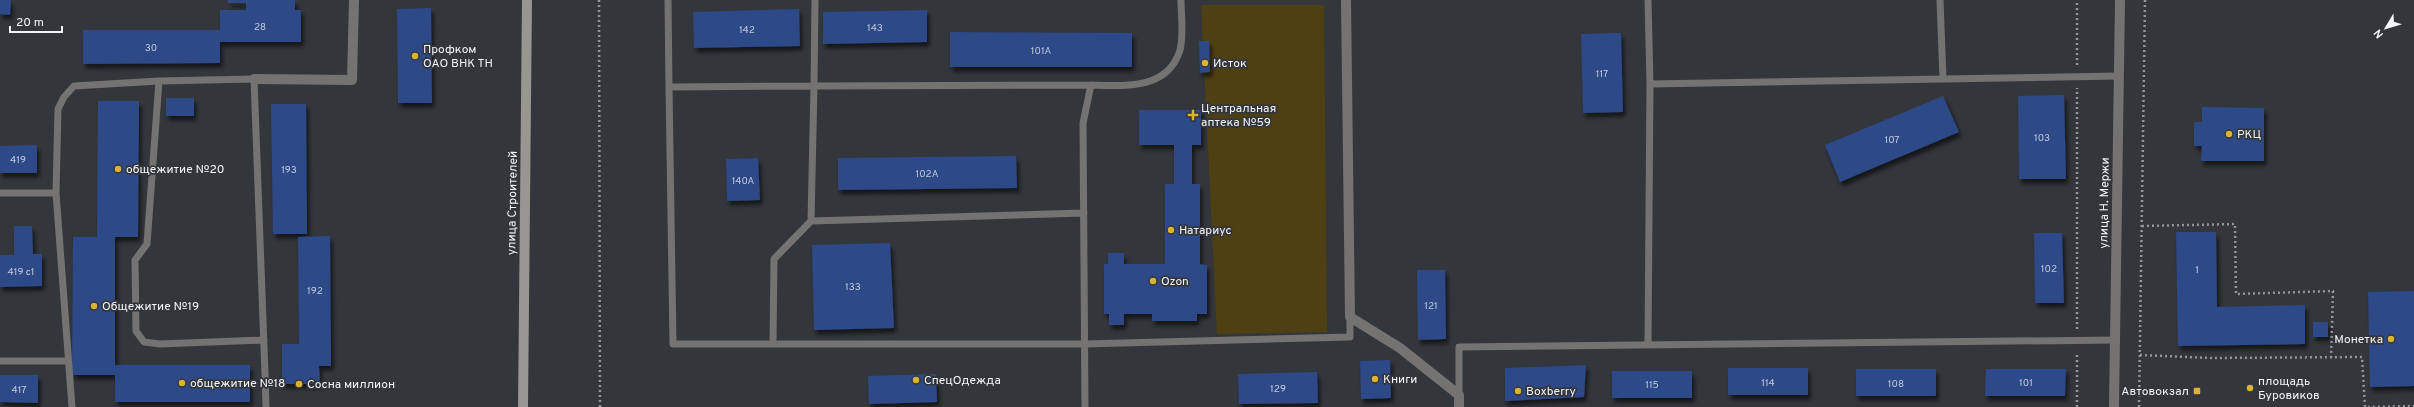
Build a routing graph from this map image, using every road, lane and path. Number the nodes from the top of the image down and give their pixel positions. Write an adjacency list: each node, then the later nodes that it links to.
1 (354, 0): 15 (street)
2 (527, 0): 42 (main road, улица Строителей)
3 (598, 0): 43 (path)
4 (668, 0): 21 (lane)
5 (815, 0): 20 (lane)
6 (1181, 0): 19 (lane)
7 (1346, 0): 27 (street)
8 (1648, 0): 18 (lane)
9 (1940, 0): 16 (lane)
10 (2078, 0): 14 (path)
11 (2120, 0): 13 (street, улица Н. Мержи)
12 (2145, 0): 26 (path)
13 (2120, 76): 14 (lane); 30 (street, улица Н. Мержи)
14 (2077, 77): 16 (lane); 29 (path)
15 (254, 79): 17 (lane); 28 (lane)
16 (1943, 79): 18 (lane)
17 (160, 81): 23 (lane); 28 (lane)
18 (1650, 84): 33 (lane)
19 (1091, 85): 20 (lane); 24 (lane)
20 (814, 86): 21 (lane); 25 (lane)
21 (669, 87): 31 (lane)
22 (0, 193): 23 (lane)
23 (56, 193): 37 (lane)
24 (1084, 213): 25 (lane); 32 (lane)
25 (811, 222): 31 (lane)
26 (2142, 226): 34 (path); 35 (path)
27 (1350, 317): 32 (lane); 38 (street)
28 (264, 340): 41 (lane)
29 (2077, 340): 30 (lane); 33 (lane); 46 (path)
30 (2115, 340): 47 (street, улица Н. Мержи)
31 (773, 344): 32 (lane)
32 (1085, 344): 44 (lane)
33 (1648, 344): 38 (lane)
34 (2140, 355): 35 (path); 48 (path)
35 (2331, 358): 39 (path)
36 (0, 361): 37 (lane)
37 (68, 361): 40 (lane)
38 (1459, 395): 45 (street)
39 (2414, 406)
40 (72, 407)
41 (266, 407)
42 (523, 407)
43 (600, 407)
44 (1085, 407)
45 (1459, 407)
46 (2077, 407)
47 (2114, 407)
48 (2139, 407)

